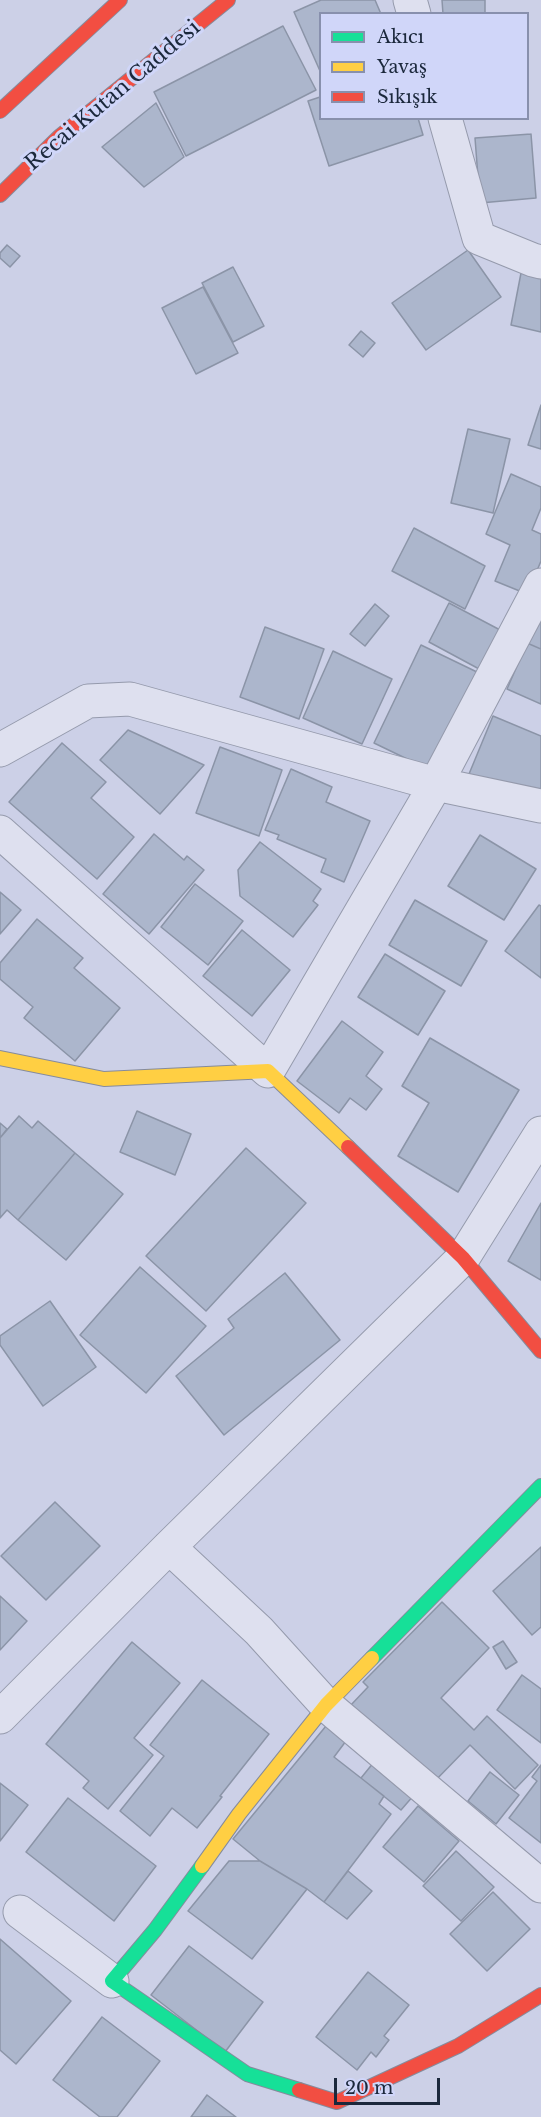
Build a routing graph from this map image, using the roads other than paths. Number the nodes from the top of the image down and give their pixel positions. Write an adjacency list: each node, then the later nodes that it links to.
1 (120, 0): 3 (street)
2 (228, 0): 5 (street, Recai Kutan Caddesi)
3 (0, 111)
4 (446, 120): 6 (street)
5 (0, 195)
6 (541, 262)
7 (541, 585): 9 (street)
8 (0, 750): 9 (street)
9 (436, 784): 10 (street); 13 (street)
10 (541, 806)
11 (0, 832): 13 (street)
12 (0, 1058): 13 (street)
13 (268, 1071): 15 (street)
14 (541, 1133): 15 (street)
15 (463, 1258): 16 (street); 18 (street)
16 (541, 1351)
17 (541, 1486): 19 (street)
18 (169, 1547): 19 (street); 20 (street)
19 (326, 1705): 21 (street); 23 (street)
20 (0, 1717)
21 (541, 1886)
22 (20, 1912): 23 (street)
23 (112, 1981): 24 (street)
24 (541, 1995)

